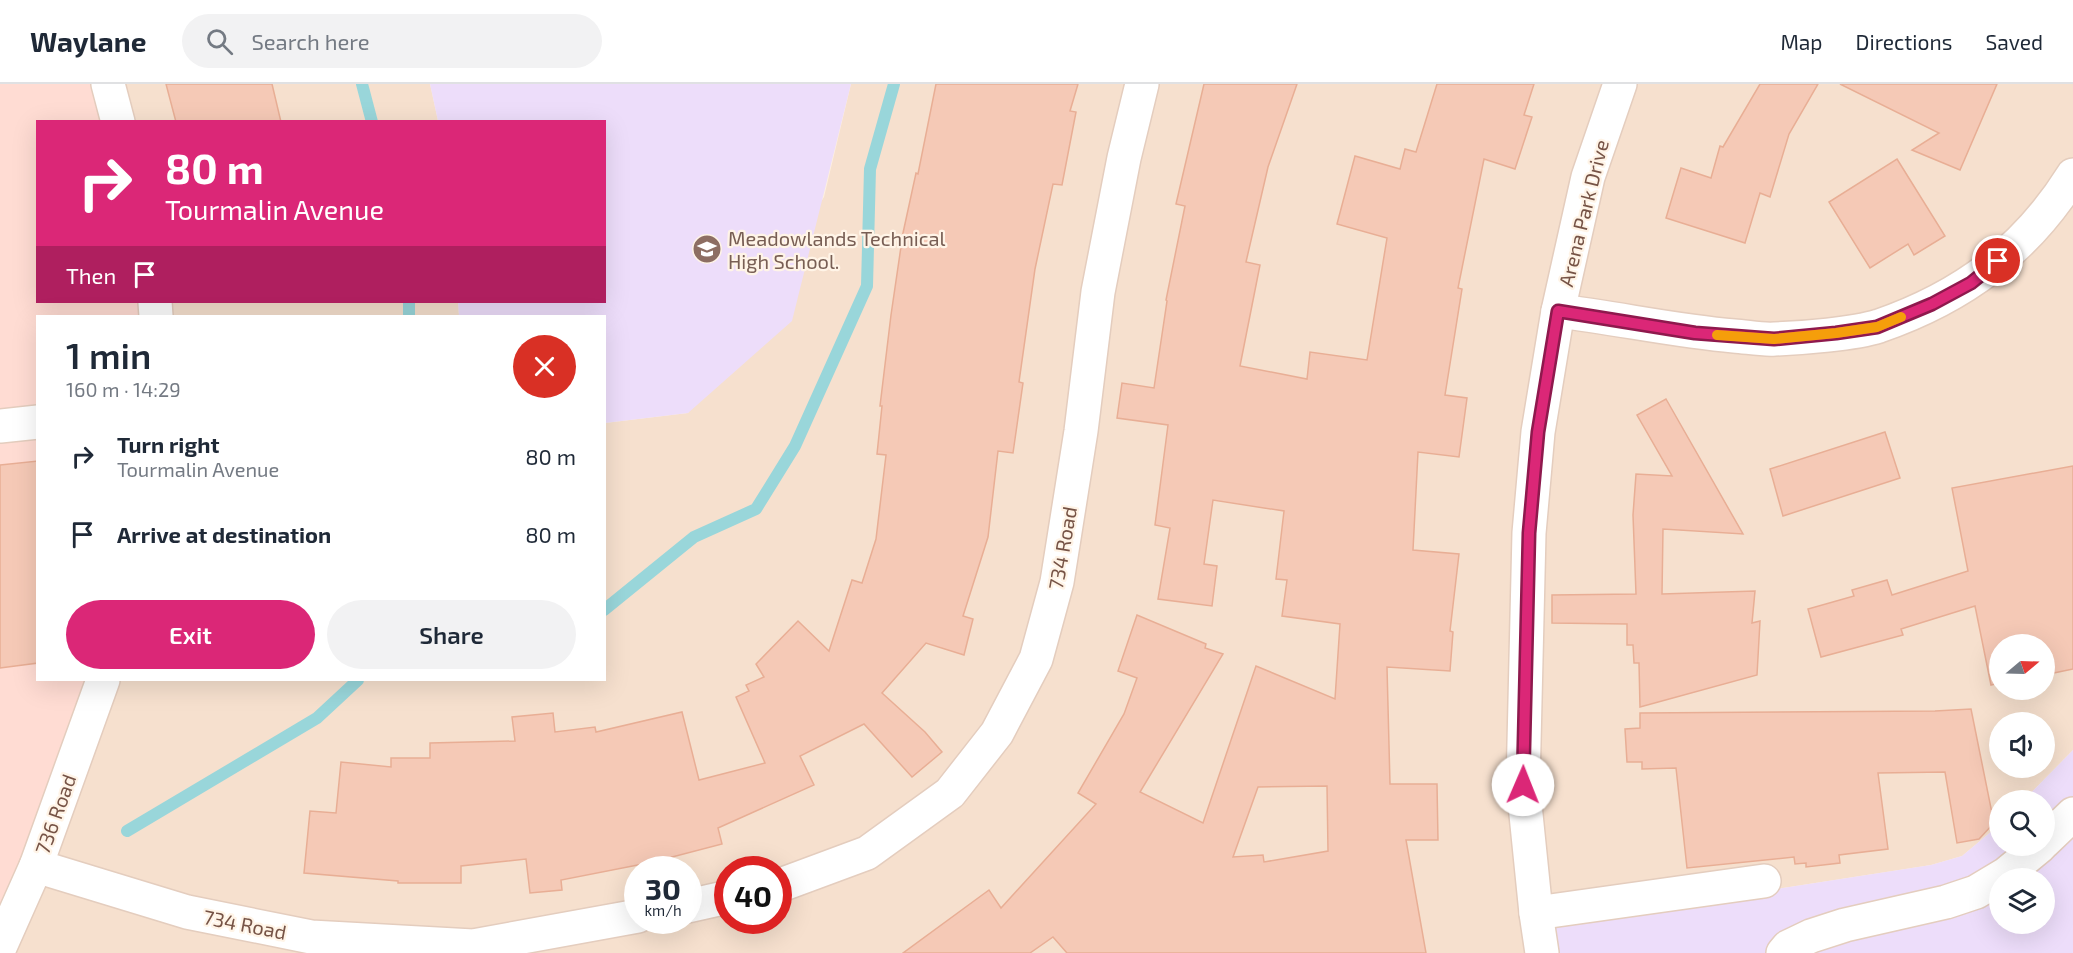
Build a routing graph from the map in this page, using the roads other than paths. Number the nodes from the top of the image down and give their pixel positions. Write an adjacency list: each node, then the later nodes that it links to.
1 (108, 84): 4 (street)
2 (1142, 84): 14 (street, 734 Road)
3 (1620, 84): 6 (street, Arena Park Drive)
4 (117, 120)
5 (2073, 175): 6 (street)
6 (1558, 311): 16 (street, Arena Park Drive)
7 (36, 422): 8 (street)
8 (0, 426)
9 (103, 681): 13 (street, 736 Road)
10 (2073, 814): 11 (street)
11 (2055, 831)
12 (2028, 856): 20 (street)
13 (36, 866): 17 (street, 734 Road); 18 (street, 736 Road)
14 (792, 881)
15 (1764, 881): 16 (street)
16 (1536, 913): 19 (street, Arena Park Drive)
17 (624, 918)
18 (0, 946)
19 (1542, 953)
20 (1783, 953)

